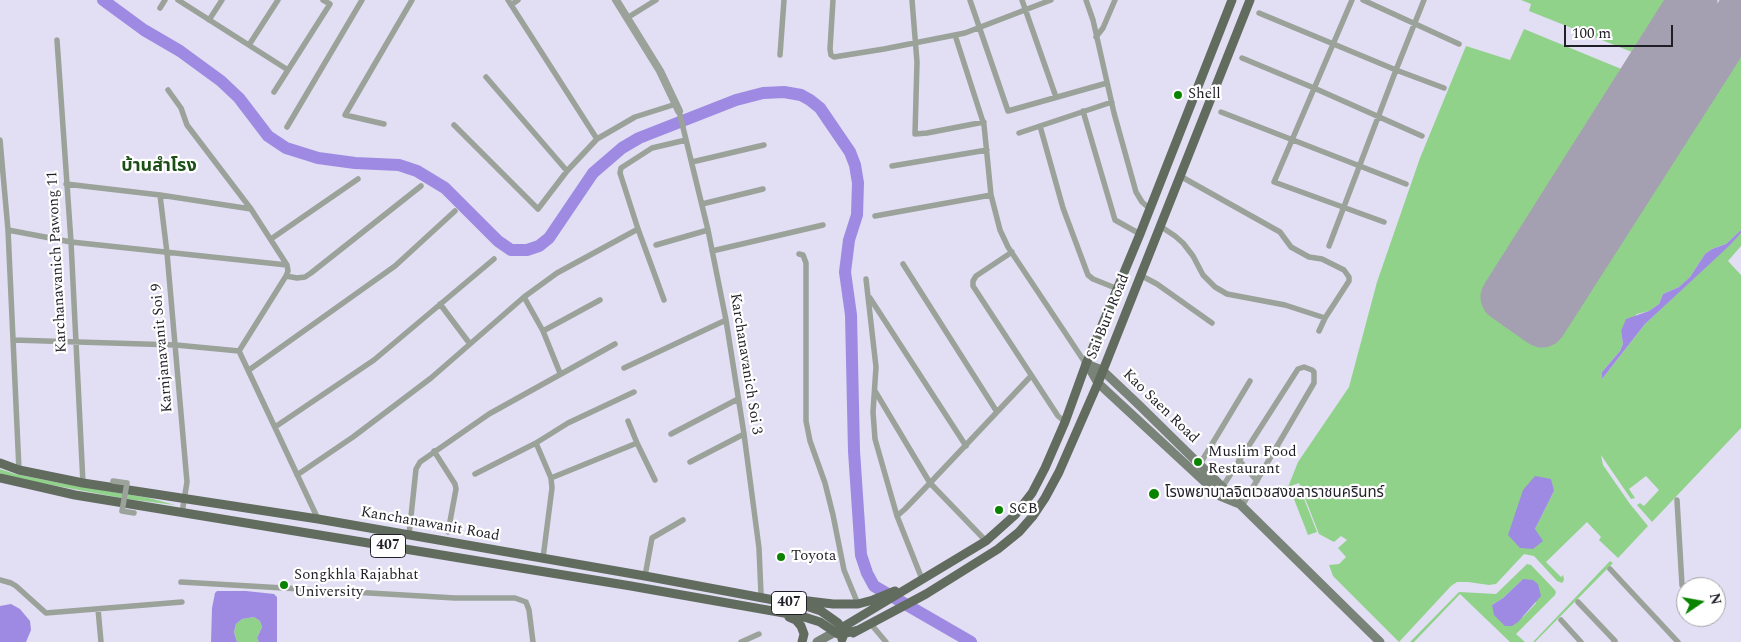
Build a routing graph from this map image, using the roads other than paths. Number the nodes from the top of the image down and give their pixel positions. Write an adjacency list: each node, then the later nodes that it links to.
1 (165, 0): 25 (street)
2 (178, 0): 29 (street)
3 (222, 0): 29 (street)
4 (278, 0): 38 (street)
5 (323, 0): 41 (street)
6 (362, 0): 59 (street)
7 (412, 0): 56 (street)
8 (518, 0): 24 (street)
9 (616, 0): 28 (street)
10 (656, 0): 28 (street)
11 (784, 0): 39 (street)
12 (833, 0): 35 (street)
13 (912, 0): 35 (street)
14 (970, 0): 31 (street)
15 (1022, 0): 26 (street)
16 (1051, 0): 26 (street)
17 (1086, 0): 33 (street)
18 (1115, 0): 33 (street)
19 (1232, 0): 84 (main road, Sai Buri Road)
20 (1250, 0): 73 (main road, Sai Buri Road)
21 (1352, 0): 36 (street)
22 (1363, 0): 30 (street)
23 (1424, 0): 30 (street)
24 (510, 2): 62 (street)
25 (160, 8)
26 (1024, 10): 31 (street); 49 (street)
27 (1259, 13): 36 (street)
28 (627, 18): 51 (street)
29 (209, 20): 38 (street)
30 (1415, 23): 37 (street); 42 (street)
31 (980, 29): 32 (street); 49 (street)
32 (955, 35): 35 (street); 55 (street)
33 (1096, 37): 44 (street)
34 (57, 40): 75 (street, Karchanavanich Pawong 11)
35 (916, 43): 55 (street)
36 (1333, 43): 42 (street); 45 (street)
37 (1459, 44)
38 (248, 45): 41 (street)
39 (780, 55)
40 (1242, 58): 45 (street)
41 (288, 70): 48 (street)
42 (1396, 70): 46 (street); 54 (street)
43 (486, 77): 72 (street)
44 (1107, 82): 49 (street); 50 (street)
45 (1314, 88): 54 (street); 63 (street)
46 (1444, 88)
47 (168, 90): 83 (street)
48 (274, 92)
49 (1056, 97)
50 (1112, 102): 52 (street); 84 (street)
51 (677, 107): 62 (street); 65 (street, Karchanavanich Soi 3)
52 (1083, 111): 58 (street); 94 (street)
53 (1221, 112): 63 (street)
54 (1378, 116): 61 (street); 70 (street)
55 (984, 122): 67 (street)
56 (384, 124)
57 (454, 125): 72 (street)
58 (1040, 126): 60 (street); 109 (street)
59 (287, 127)
60 (1019, 133)
61 (1422, 136)
62 (596, 138): 72 (street)
63 (1292, 139): 70 (street); 82 (street)
64 (0, 140): 68 (street)
65 (686, 140): 69 (street, Karchanavanich Soi 3); 91 (street)
66 (764, 145): 69 (street)
67 (987, 150): 71 (street); 80 (street)
68 (1, 155): 85 (street)
69 (692, 162): 81 (street, Karchanavanich Soi 3)
70 (1359, 165): 76 (street); 82 (street)
71 (892, 166)
72 (567, 171)
73 (1180, 176): 90 (main road, Sai Buri Road); 115 (street)
74 (358, 180): 95 (street)
75 (66, 184): 79 (street); 96 (street, Karchanavanich Pawong 11)
76 (1406, 184)
77 (421, 186): 106 (street)
78 (763, 189): 81 (street)
79 (160, 195): 83 (street); 101 (street, Karnjanavanit Soi 9)
80 (991, 195): 87 (street); 100 (street)
81 (702, 204): 93 (street, Karchanavanich Soi 3)
82 (1343, 208): 88 (street); 98 (street)
83 (251, 209): 95 (street)
84 (1150, 209): 94 (main road, Sai Buri Road)
85 (3, 210): 92 (street)
86 (455, 211): 128 (street)
87 (875, 216)
88 (1384, 222)
89 (823, 225): 99 (street)
90 (1160, 226): 107 (main road, Sai Buri Road); 115 (street)
91 (638, 229): 111 (street); 113 (street)
92 (8, 230): 96 (street); 120 (street)
93 (708, 230): 97 (street); 99 (street, Karchanavanich Soi 3)
94 (1140, 234): 109 (main road, Sai Buri Road)
95 (271, 239): 105 (street)
96 (71, 242): 101 (street); 121 (street, Karchanavanich Pawong 11)
97 (656, 245)
98 (1329, 246)
99 (712, 251): 116 (street, Karchanavanich Soi 3)
100 (1012, 252): 126 (street); 131 (street)
101 (167, 253): 105 (street); 124 (street, Karnjanavanit Soi 9)
102 (799, 254): 184 (street)
103 (494, 258): 114 (street)
104 (903, 264): 137 (street)
105 (287, 265): 106 (street)
106 (286, 276): 125 (street)
107 (1140, 276): 117 (street); 129 (main road, Sai Buri Road)
108 (866, 279): 110 (street)
109 (1118, 289): 126 (main road, Sai Buri Road)
110 (869, 296): 134 (street); 145 (street)
111 (524, 297): 119 (street); 122 (street)
112 (600, 300): 119 (street)
113 (664, 300)
114 (440, 304): 122 (street); 140 (street)
115 (1325, 318): 118 (street)
116 (726, 320): 127 (street); 136 (street, Karchanavanich Soi 3)
117 (1212, 323)
118 (1319, 331)
119 (543, 332): 130 (street)
120 (13, 340): 121 (street); 151 (street)
121 (75, 342): 124 (street); 159 (street, Karchanavanich Pawong 11)
122 (470, 344): 153 (street)
123 (615, 344): 130 (street)
124 (176, 345): 125 (street); 162 (street, Karnjanavanit Soi 9)
125 (238, 351): 128 (street)
126 (1086, 364): 129 (main road); 133 (main road, Kao Saen Road); 139 (main road, Sai Buri Road)
127 (624, 368)
128 (249, 370): 140 (street)
129 (1102, 370): 133 (main road, Sai Buri Road); 150 (main road, Kao Saen Road)
130 (560, 373): 146 (street)
131 (1031, 376): 137 (street); 139 (street)
132 (1250, 382): 150 (street)
133 (1098, 383): 164 (main road, Kao Saen Road); 189 (main road, Sai Buri Road)
134 (875, 391): 160 (street); 167 (street)
135 (634, 392): 143 (street)
136 (738, 399): 141 (street); 142 (street, Karchanavanich Soi 3)
137 (997, 412): 145 (street)
138 (628, 421): 144 (street)
139 (1064, 422): 172 (main road, Sai Buri Road)
140 (274, 427): 153 (street)
141 (672, 434)
142 (744, 434): 148 (street); 181 (street, Karchanavanich Soi 3)
143 (536, 443): 152 (street); 155 (street)
144 (637, 443): 155 (street); 156 (street)
145 (966, 446): 160 (street)
146 (434, 451): 170 (street); 171 (street)
147 (1239, 460): 158 (street); 158 (street); 161 (street)
148 (690, 462)
149 (0, 464): 151 (main road, Kanchanawanit Road / 407)
150 (1200, 464): 161 (main road, Kao Saen Road)
151 (19, 470): 159 (main road, Kanchanawanit Road / 407)
152 (475, 474)
153 (298, 475): 168 (street)
154 (0, 478): 166 (main road, Kanchanawanit Road / 407)
155 (552, 478): 173 (street)
156 (655, 480)
157 (113, 481): 165 (street, bridge)
158 (1256, 481): 164 (street)
159 (83, 483): 162 (main road, Kanchanawanit Road / 407)
160 (930, 483): 167 (street); 172 (street)
161 (1223, 486): 164 (main road, Kao Saen Road)
162 (184, 500): 166 (street, Karnjanavanit Soi 9); 168 (main road, Kanchanawanit Road / 407)
163 (1678, 500): 176 (street)
164 (1242, 506): 198 (main road, Kao Saen Road)
165 (134, 513)
166 (182, 513): 187 (main road, Kanchanawanit Road / 407)
167 (896, 516): 178 (street)
168 (318, 519): 171 (main road, Kanchanawanit Road / 407)
169 (683, 520): 175 (street)
170 (448, 532)
171 (410, 535): 173 (main road, Kanchanawanit Road / 407)
172 (986, 541): 178 (main road, Sai Buri Road)
173 (543, 558): 175 (main road, Kanchanawanit Road / 407)
174 (1610, 569): 201 (street)
175 (646, 576): 180 (main road, Kanchanawanit Road / 407)
176 (1682, 577)
177 (0, 580): 186 (street)
178 (920, 580): 185 (main road, Sai Buri Road)
179 (181, 582): 193 (street)
180 (731, 591): 181 (main road); 191 (main road, Kanchanawanit Road / 407)
181 (761, 594): 184 (main road)
182 (182, 602): 186 (street)
183 (1578, 602): 200 (street)
184 (858, 604): 185 (main road)
185 (875, 604): 191 (main road, Sai Buri Road)
186 (98, 609): 192 (street)
187 (776, 612): 191 (main road, Kanchanawanit Road / 407); 195 (main road)
188 (1561, 620): 199 (street)
189 (874, 621): 191 (main road, Sai Buri Road); 197 (street)
190 (759, 634): 194 (street)
191 (840, 635): 196 (main road)
192 (101, 642)
193 (534, 642)
194 (741, 642)
195 (802, 642)
196 (817, 642)
197 (886, 642)
198 (1380, 642)
199 (1581, 642)
200 (1614, 642)
201 (1678, 642)

